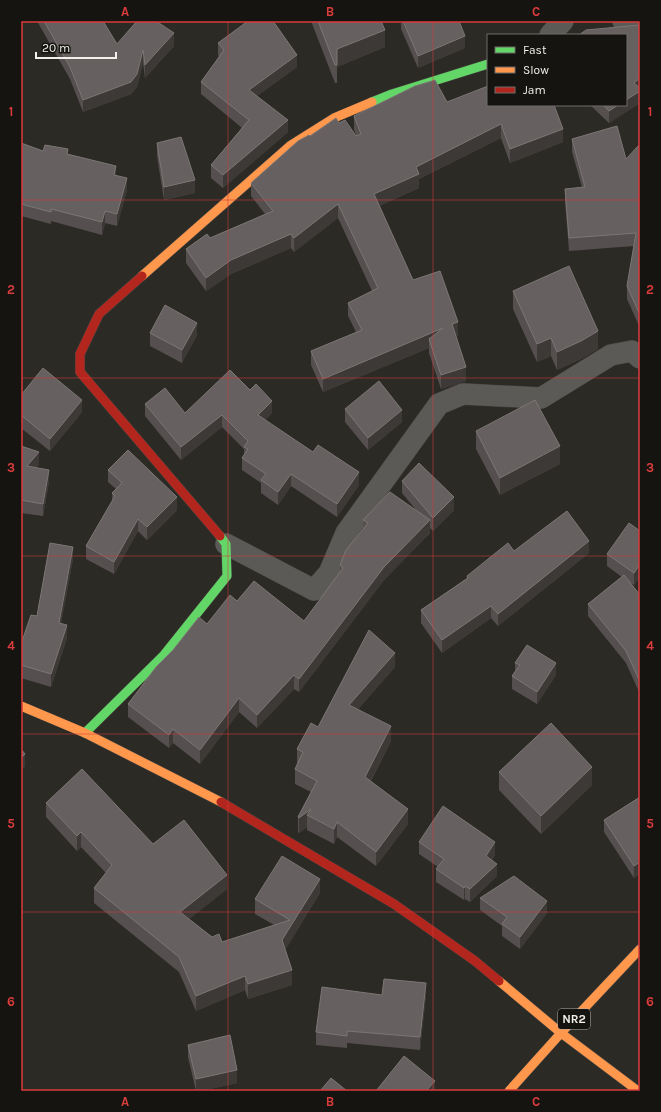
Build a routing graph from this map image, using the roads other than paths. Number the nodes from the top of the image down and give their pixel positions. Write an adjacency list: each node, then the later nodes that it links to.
1 (563, 21): 4 (street)
2 (623, 21): 3 (street)
3 (640, 22)
4 (551, 34)
5 (487, 64): 7 (main road)
6 (640, 358): 7 (street)
7 (226, 544): 9 (main road)
8 (21, 706): 9 (main road)
9 (84, 733): 11 (main road)
10 (640, 949): 11 (main road, NR2)
11 (561, 1033): 12 (main road, NR2); 13 (main road)
12 (509, 1091)
13 (638, 1091)

